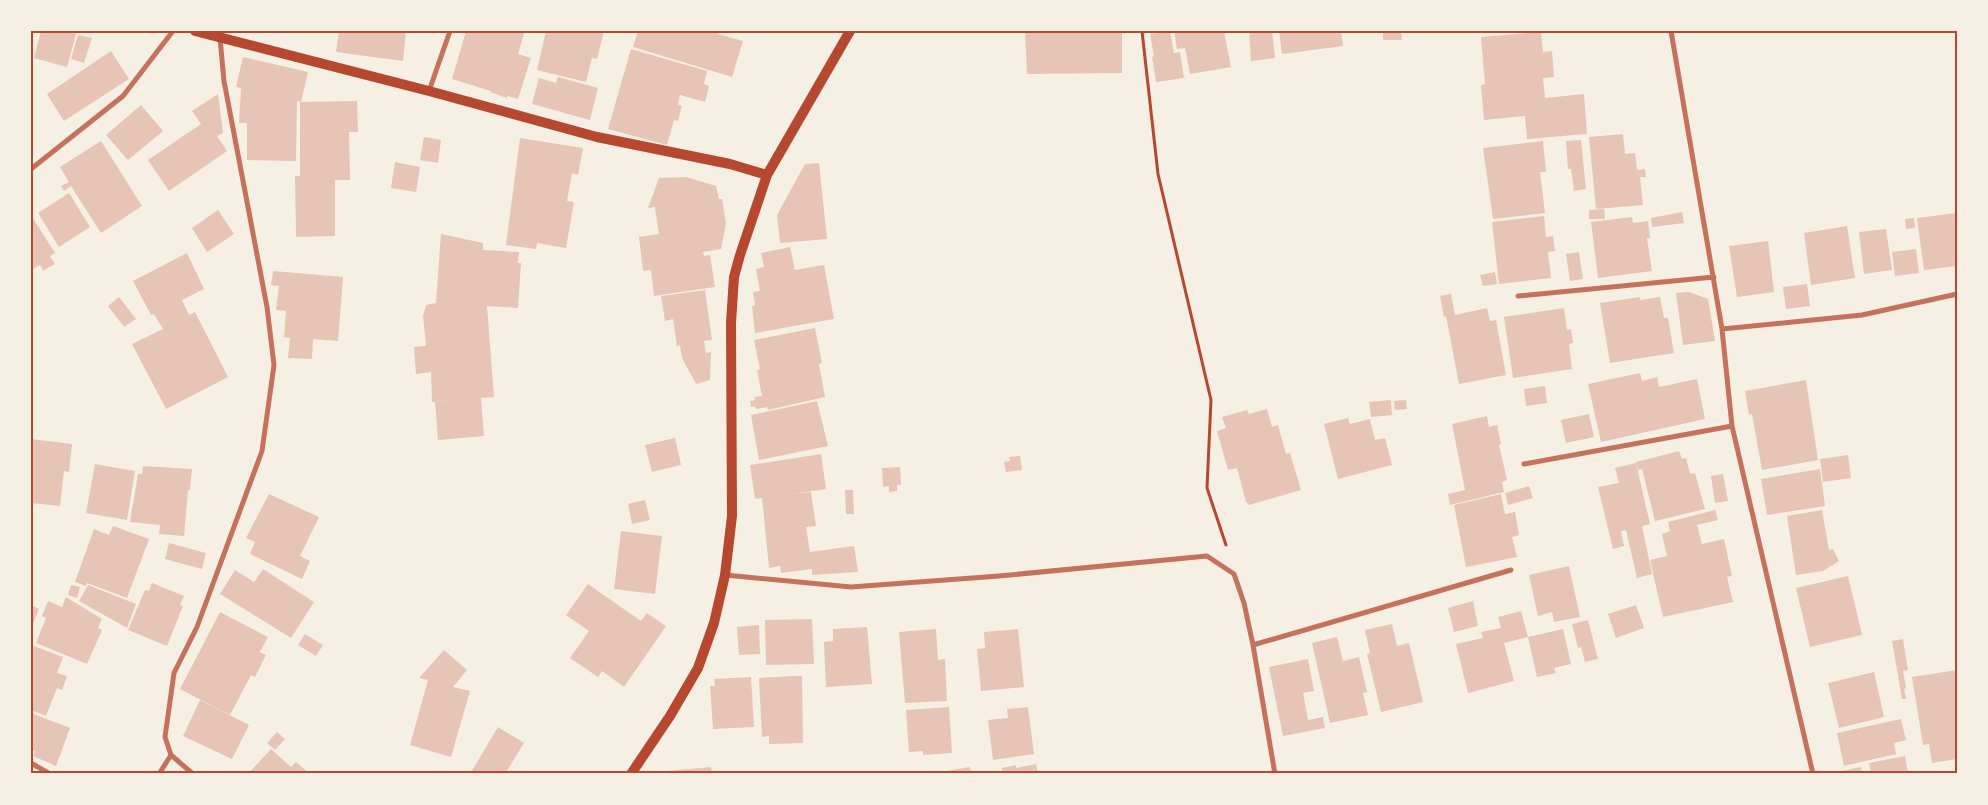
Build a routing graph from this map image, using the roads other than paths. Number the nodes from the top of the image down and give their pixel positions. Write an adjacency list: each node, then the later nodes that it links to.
1 (173, 31): 8 (street)
2 (196, 31): 6 (main road)
3 (450, 31): 7 (street)
4 (850, 31): 9 (main road)
5 (1671, 31): 10 (street)
6 (220, 38): 7 (main road); 19 (street)
7 (429, 90): 9 (main road)
8 (31, 169)
9 (767, 175): 17 (main road)
10 (1714, 277): 12 (street); 13 (street)
11 (1957, 294): 13 (street)
12 (1518, 296)
13 (1722, 329): 14 (street)
14 (1732, 426): 15 (street); 26 (street)
15 (1524, 464)
16 (1511, 570): 18 (street)
17 (725, 575): 18 (street); 24 (main road)
18 (1253, 645): 25 (street)
19 (171, 755): 22 (street); 23 (street)
20 (31, 763): 21 (street)
21 (50, 774)
22 (159, 774)
23 (193, 774)
24 (631, 774)
25 (1275, 774)
26 (1812, 774)

